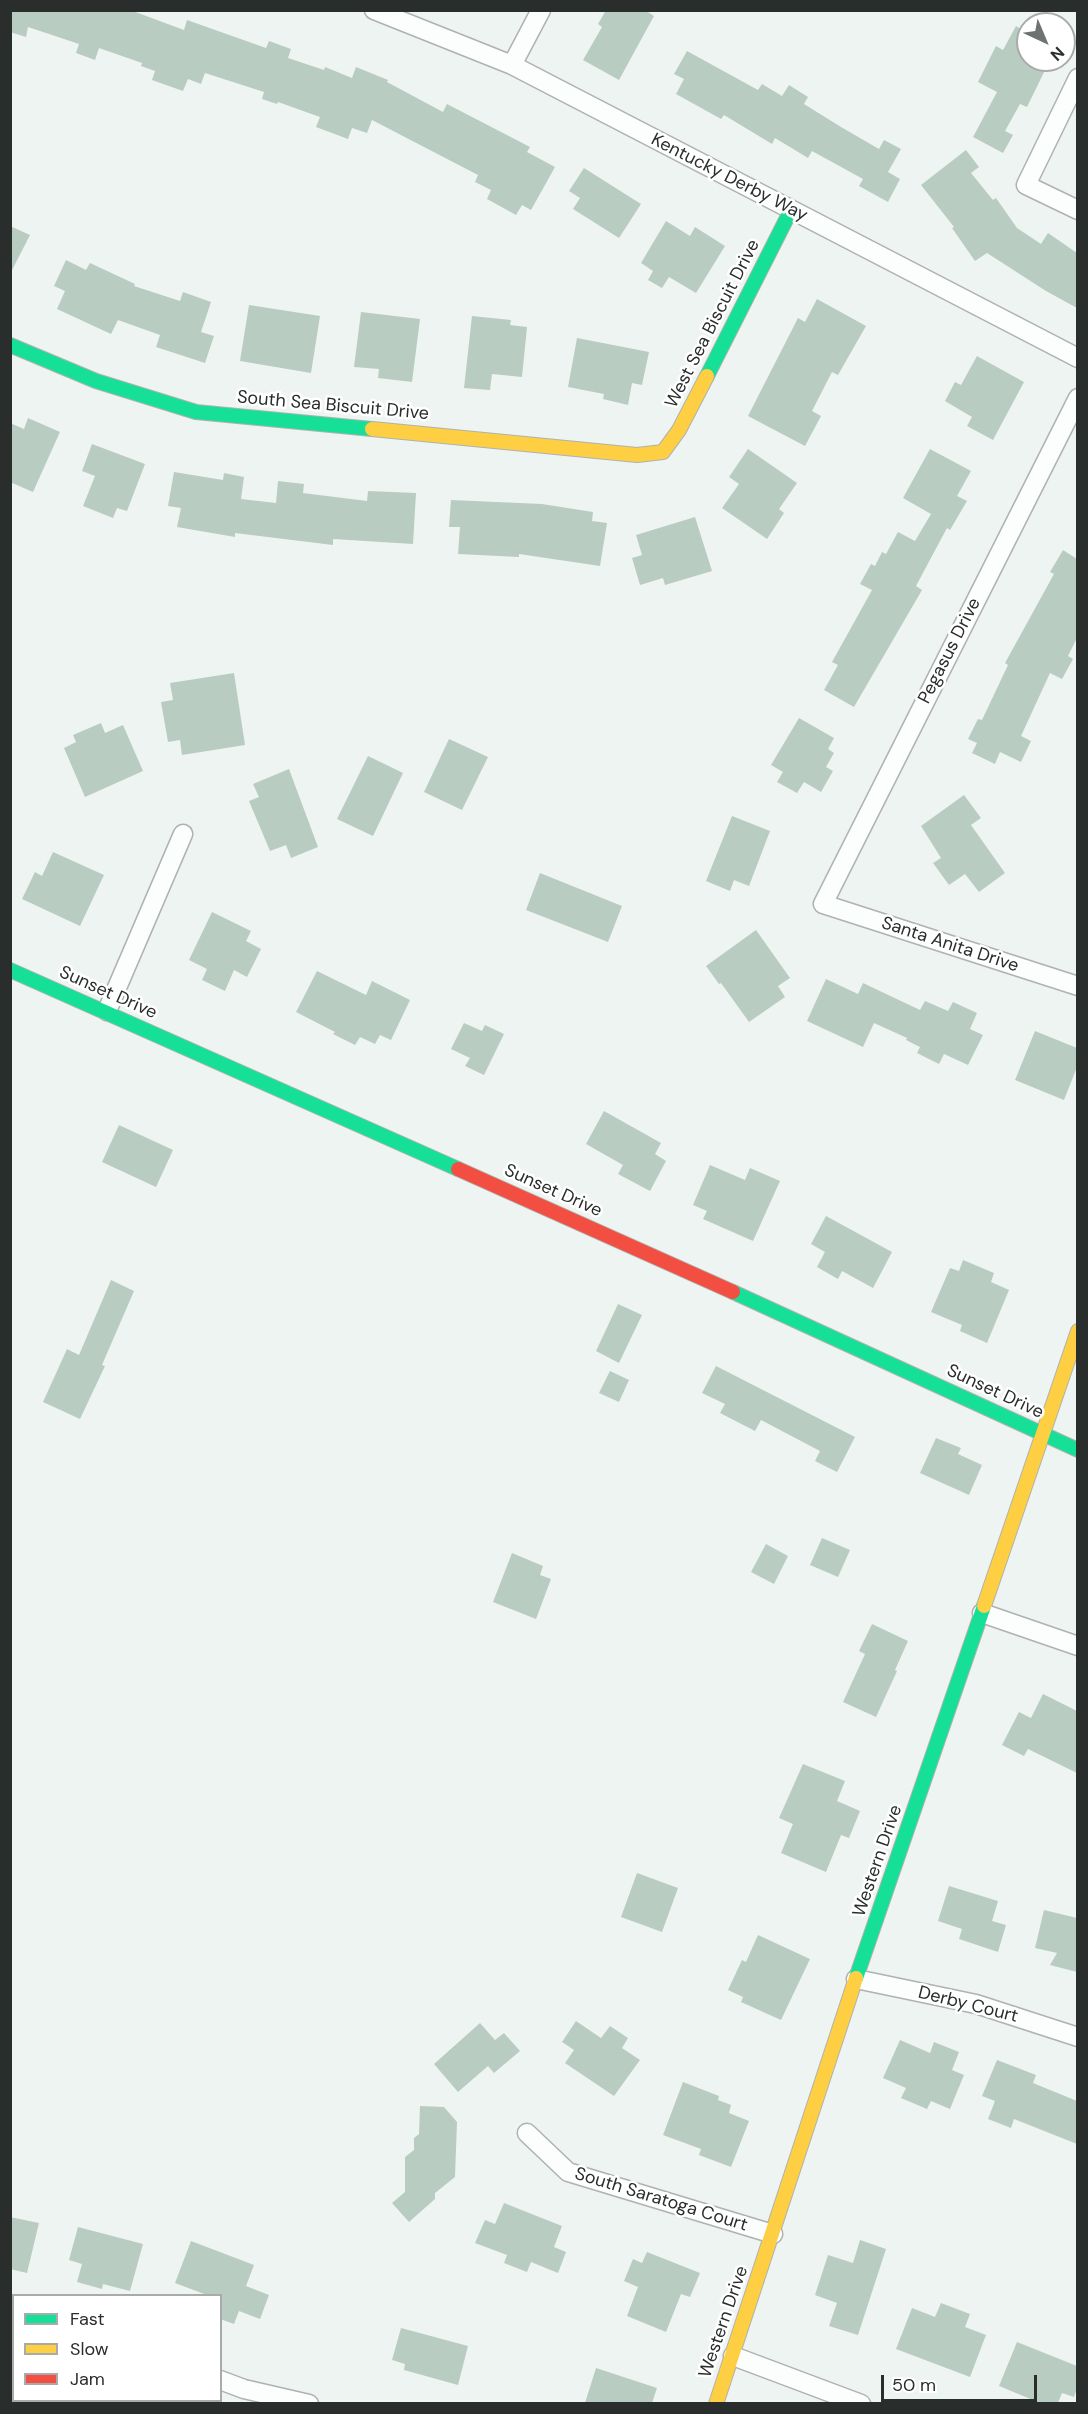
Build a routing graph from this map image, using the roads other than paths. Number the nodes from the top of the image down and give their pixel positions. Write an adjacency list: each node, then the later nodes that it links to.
1 (374, 10): 3 (street, Kentucky Derby Way)
2 (541, 10): 3 (street)
3 (512, 65): 5 (street, Kentucky Derby Way)
4 (1077, 78): 6 (street)
5 (791, 210): 8 (street, Kentucky Derby Way); 10 (street, West Sea Biscuit Drive)
6 (1077, 210)
7 (10, 345): 10 (street, South Sea Biscuit Drive)
8 (1077, 358)
9 (1077, 398): 12 (street, Pegasus Drive)
10 (663, 452)
11 (183, 834): 15 (street)
12 (823, 904): 14 (street, Santa Anita Drive)
13 (10, 970): 15 (street, Sunset Drive)
14 (1077, 986)
15 (106, 1011): 17 (street, Sunset Drive)
16 (1077, 1331): 17 (street, Western Drive)
17 (1043, 1434): 18 (street, Sunset Drive); 19 (street, Western Drive)
18 (1077, 1450)
19 (982, 1613): 20 (street); 21 (street, Western Drive)
20 (1077, 1646)
21 (856, 1979): 22 (street, Derby Court); 24 (street, Western Drive)
22 (1077, 2037)
23 (527, 2133): 24 (street, South Saratoga Court)
24 (772, 2234): 25 (street, Western Drive)
25 (733, 2356): 28 (street, Western Drive); 29 (street)
26 (222, 2381): 27 (street)
27 (309, 2403)
28 (716, 2403)
29 (861, 2403)

